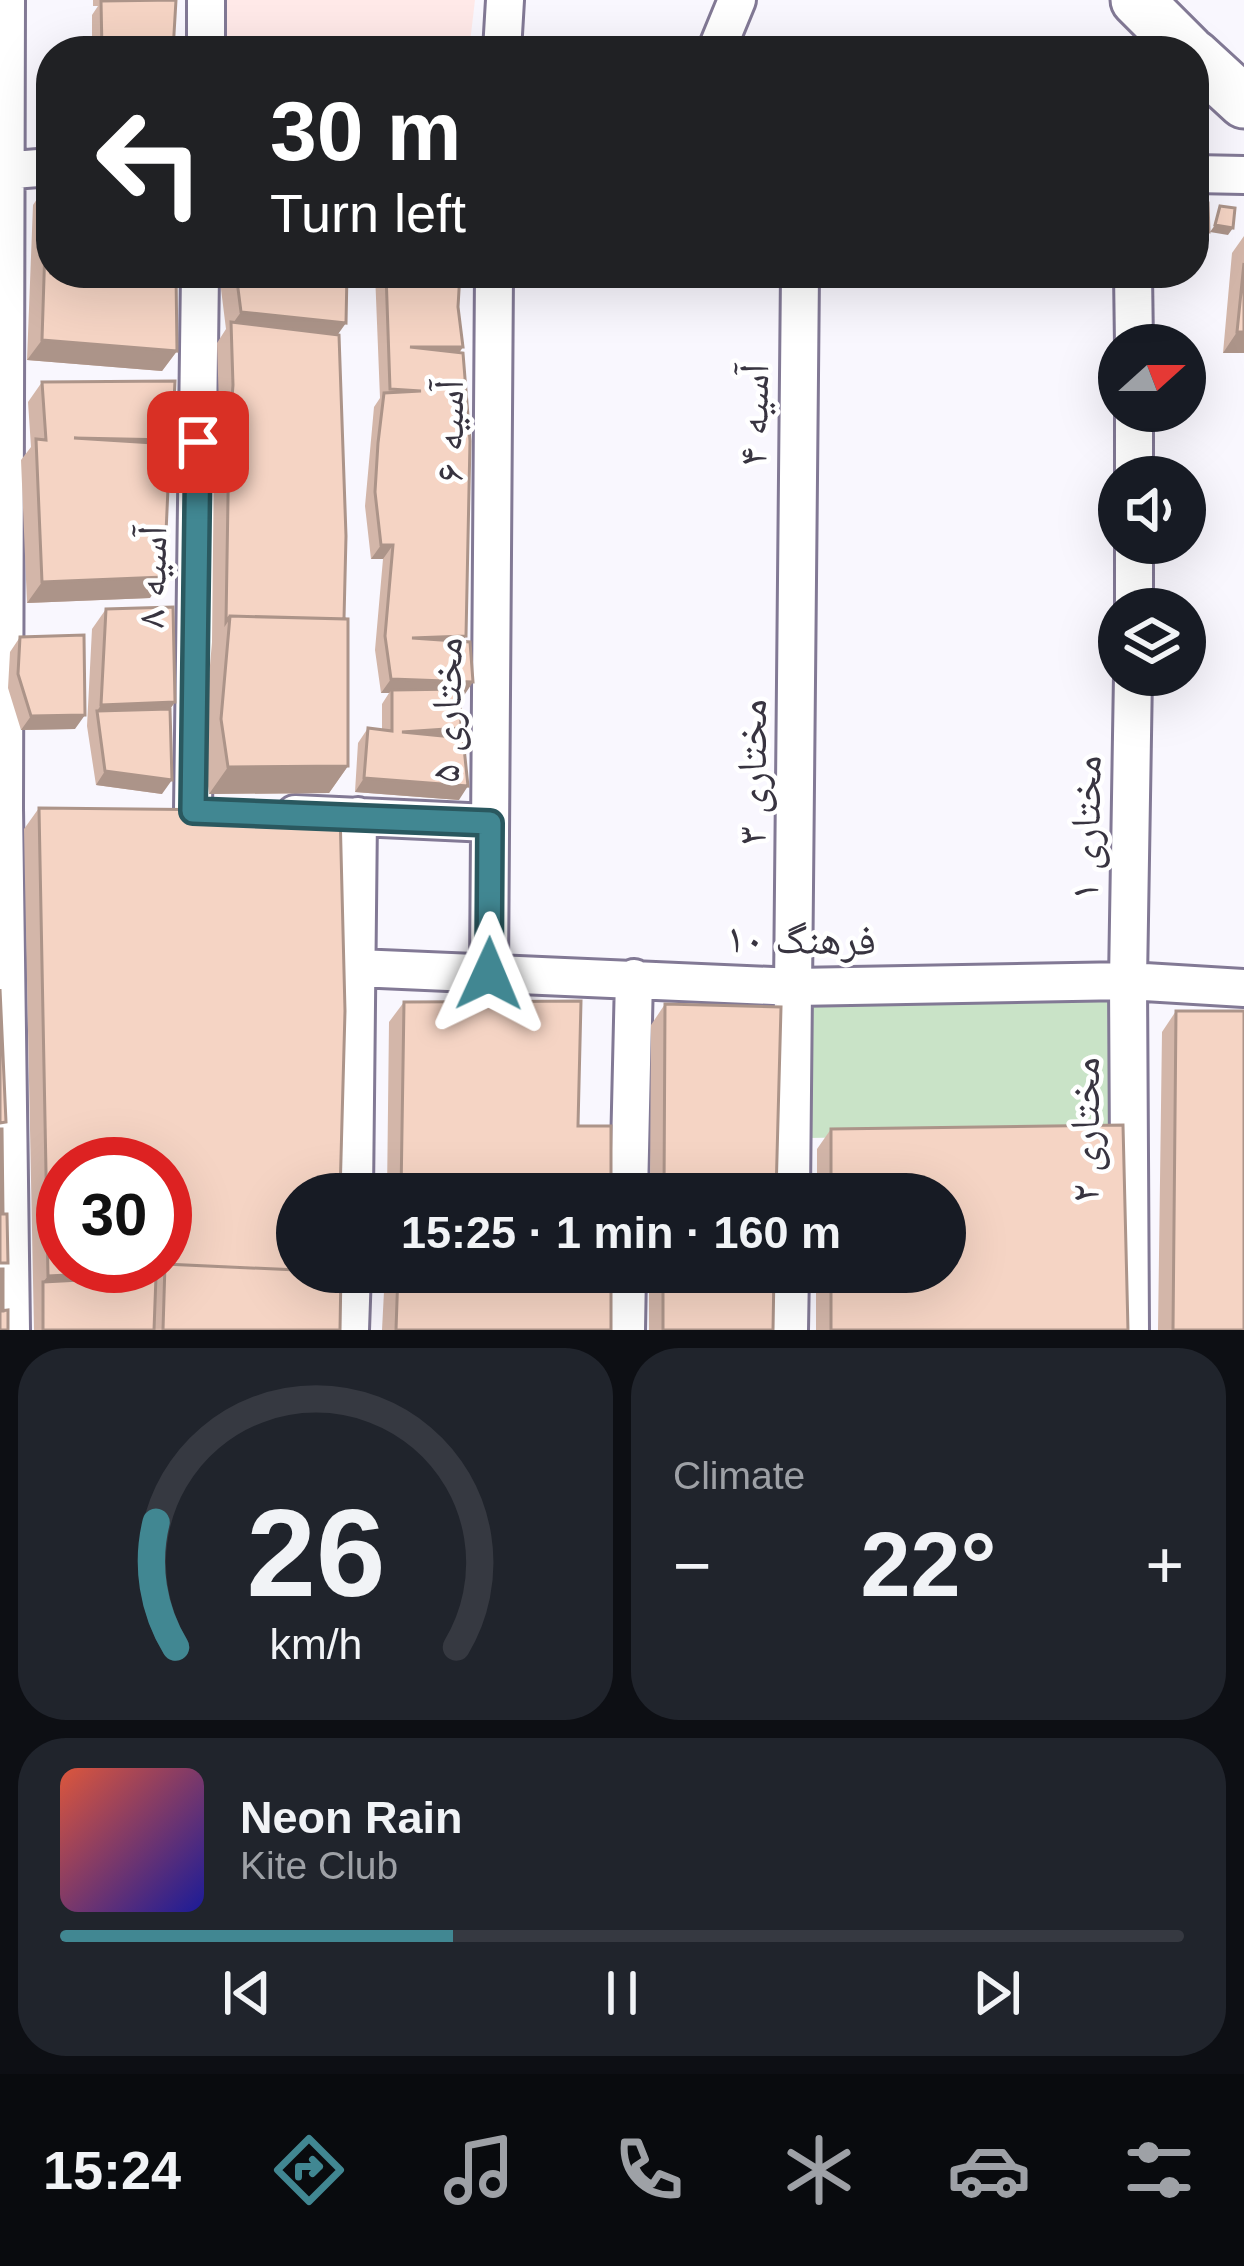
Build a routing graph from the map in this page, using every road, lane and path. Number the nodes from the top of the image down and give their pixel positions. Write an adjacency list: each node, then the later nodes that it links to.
1 (6, 0): 13 (street)
2 (206, 0): 6 (street)
3 (505, 0): 7 (street)
4 (737, 0): 8 (street)
5 (1137, 0): 9 (main road)
6 (206, 36)
7 (503, 36)
8 (722, 36)
9 (1173, 36)
10 (1209, 70): 11 (main road)
11 (1244, 102)
12 (36, 168): 13 (street)
13 (3, 171): 24 (street)
14 (1209, 175): 15 (street)
15 (1244, 175)
16 (200, 288): 25 (street, آسیه ۸)
17 (494, 288): 22 (street, آسیه ۶)
18 (800, 288): 21 (street, آسیه ۴)
19 (1133, 288): 20 (street)
20 (1134, 324)
21 (796, 558): 33 (street, مختاری ۳)
22 (492, 591): 28 (street, مختاری ۵)
23 (1132, 696): 32 (street, مختاری ۱)
24 (10, 808): 41 (street)
25 (193, 811)
26 (264, 813): 27 (street)
27 (358, 816): 28 (street); 29 (street)
28 (490, 823): 30 (street, مختاری ۵)
29 (357, 968): 30 (street, فرهنگ ۱۰); 35 (street)
30 (489, 974): 31 (street, فرهنگ ۱۰)
31 (634, 978): 33 (street, فرهنگ ۱۰); 36 (street)
32 (1128, 981): 33 (street, فرهنگ ۱۰); 34 (street, فرهنگ ۱۰); 43 (street, مختاری ۲)
33 (795, 987): 37 (street, مختاری ۳)
34 (1244, 988)
35 (353, 1173)
36 (629, 1173)
37 (791, 1173)
38 (351, 1293): 42 (street)
39 (627, 1293): 40 (street)
40 (626, 1323)
41 (11, 1330)
42 (350, 1330)
43 (1130, 1330)

